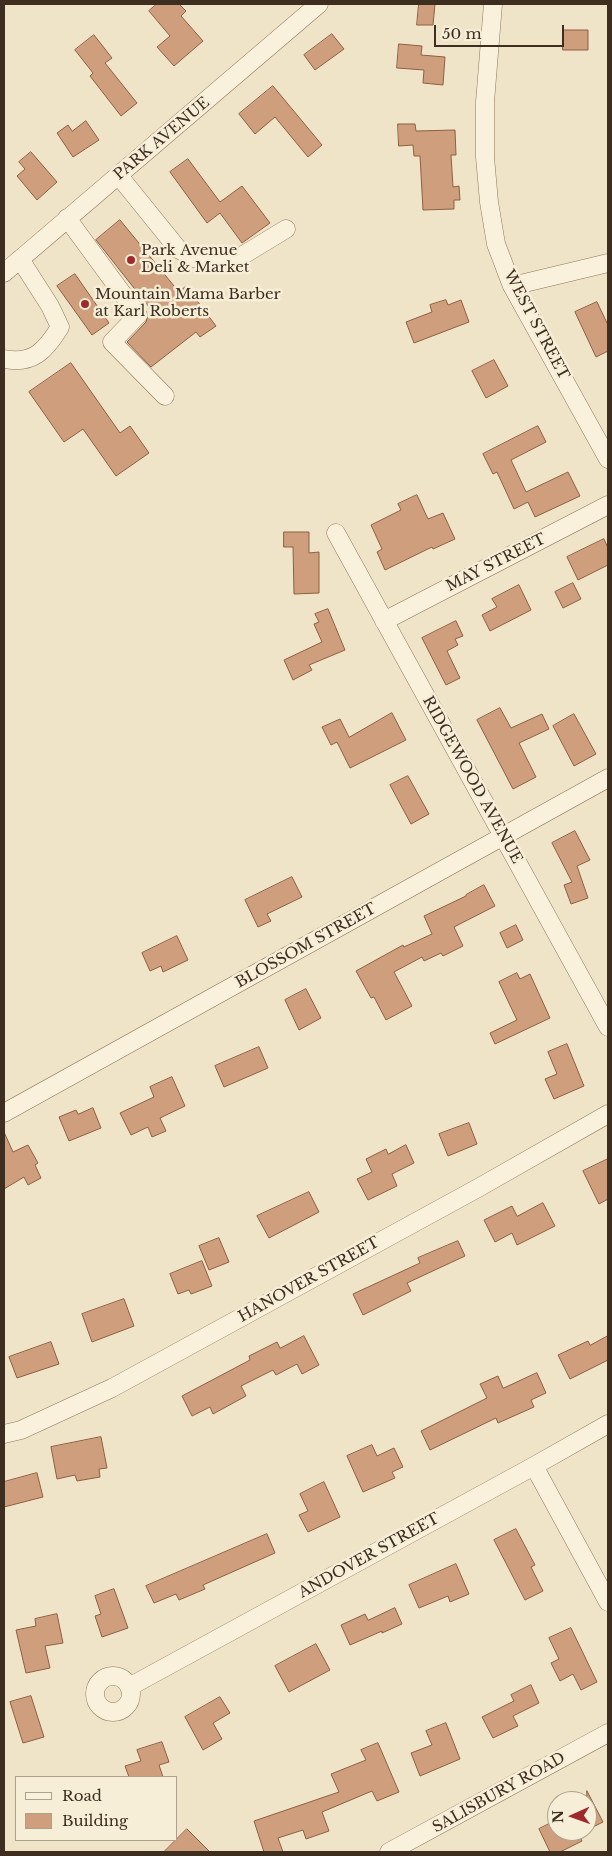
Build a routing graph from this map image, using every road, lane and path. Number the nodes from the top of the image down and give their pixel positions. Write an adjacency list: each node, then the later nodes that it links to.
1 (320, 4): 3 (street, PARK AVENUE)
2 (493, 4): 9 (street, WEST STREET)
3 (119, 176): 4 (street, PARK AVENUE); 5 (street)
4 (68, 218): 6 (street, PARK AVENUE); 11 (street)
5 (286, 228)
6 (20, 259): 8 (street, PARK AVENUE); 10 (street)
7 (608, 263): 9 (street)
8 (4, 273)
9 (512, 286): 12 (street, WEST STREET)
10 (4, 359)
11 (165, 396)
12 (608, 459)
13 (608, 505): 15 (street, MAY STREET)
14 (336, 533): 15 (street, RIDGEWOOD AVENUE)
15 (384, 621): 17 (street, RIDGEWOOD AVENUE)
16 (608, 778): 17 (street, BLOSSOM STREET)
17 (503, 838): 18 (street, RIDGEWOOD AVENUE); 19 (street, BLOSSOM STREET)
18 (608, 1027)
19 (4, 1113)
20 (608, 1114): 22 (street, HANOVER STREET)
21 (608, 1424): 23 (street, ANDOVER STREET)
22 (4, 1434)
23 (534, 1466): 24 (street); 25 (street, ANDOVER STREET)
24 (608, 1602)
25 (129, 1687)
26 (608, 1733): 27 (street, SALISBURY ROAD)
27 (389, 1852)

